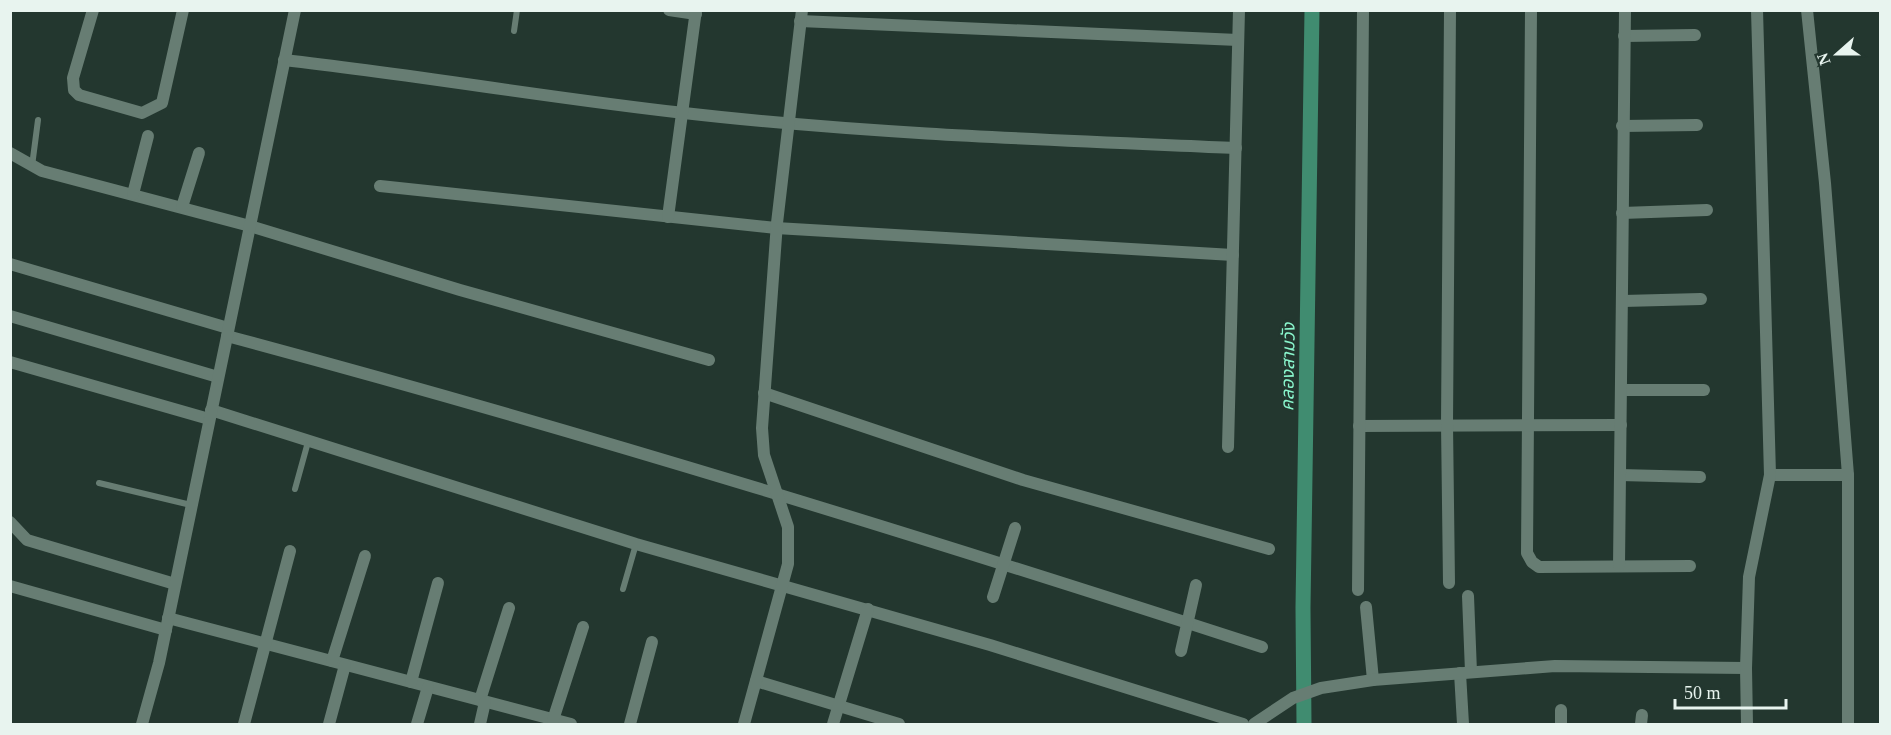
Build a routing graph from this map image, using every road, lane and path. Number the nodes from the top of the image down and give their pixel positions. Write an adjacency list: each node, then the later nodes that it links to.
1 (93, 10): 2 (street)
2 (183, 10)
3 (295, 10): 19 (street)
4 (517, 10): 15 (lane)
5 (669, 10): 13 (street)
6 (1239, 10): 18 (street)
7 (1363, 10): 54 (street)
8 (1450, 10): 51 (street)
9 (1531, 10): 52 (street)
10 (1625, 10): 17 (street)
11 (1757, 10): 58 (street)
12 (1808, 10): 59 (street)
13 (696, 12): 20 (street)
14 (801, 16): 18 (street); 22 (street)
15 (514, 31)
16 (1695, 35): 17 (street)
17 (1624, 36): 24 (street)
18 (1238, 40): 26 (street)
19 (284, 60): 20 (street); 36 (street)
20 (684, 113): 22 (street); 35 (street)
21 (38, 120): 29 (lane)
22 (788, 123): 26 (street); 37 (street)
23 (1697, 125): 24 (street)
24 (1623, 126): 34 (street)
25 (148, 136): 31 (street)
26 (1236, 148): 38 (street)
27 (10, 153): 29 (street)
28 (199, 153): 32 (street)
29 (32, 166): 31 (street)
30 (380, 186): 35 (street)
31 (133, 194): 32 (street)
32 (182, 207): 36 (street)
33 (1707, 210): 34 (street)
34 (1622, 213): 41 (street)
35 (668, 217): 37 (street)
36 (250, 226): 43 (street); 44 (street)
37 (776, 228): 38 (street); 49 (street)
38 (1233, 255): 56 (street)
39 (10, 264): 43 (street)
40 (1701, 299): 41 (street)
41 (1623, 301): 47 (street)
42 (10, 316): 46 (street)
43 (227, 332): 46 (street); 63 (street)
44 (709, 360)
45 (10, 362): 50 (street)
46 (218, 377): 50 (street)
47 (1622, 390): 48 (street); 53 (street)
48 (1704, 390)
49 (764, 393): 63 (street); 68 (street)
50 (210, 415): 55 (street); 64 (street)
51 (1447, 424): 52 (street); 54 (street); 75 (street)
52 (1528, 424): 53 (street); 72 (street)
53 (1621, 425): 57 (street)
54 (1359, 426): 81 (street)
55 (308, 442): 62 (lane); 67 (street)
56 (1228, 447)
57 (1620, 475): 60 (street); 72 (street)
58 (1770, 475): 59 (street); 96 (street)
59 (1848, 475): 120 (street)
60 (1700, 477)
61 (99, 483): 64 (lane)
62 (295, 489)
63 (775, 492): 71 (street); 79 (street)
64 (192, 505): 76 (street)
65 (10, 522): 76 (street)
66 (1015, 528): 71 (street)
67 (636, 544): 79 (street); 80 (lane)
68 (1269, 549)
69 (290, 551): 91 (street)
70 (365, 556): 94 (street)
71 (1004, 564): 83 (street); 88 (street)
72 (1618, 566): 73 (street)
73 (1690, 566)
74 (438, 583): 100 (street)
75 (1449, 583)
76 (175, 584): 87 (street)
77 (1196, 585): 88 (street)
78 (10, 586): 87 (street)
79 (782, 586): 86 (street); 99 (street)
80 (623, 589)
81 (1358, 590)
82 (1468, 596): 97 (street)
83 (993, 597)
84 (1366, 607): 98 (street)
85 (509, 608): 102 (street)
86 (868, 609): 103 (street); 115 (street)
87 (167, 624): 91 (street); 106 (street)
88 (1189, 624): 92 (street); 93 (street)
89 (583, 627): 105 (street)
90 (652, 642): 111 (street)
91 (264, 644): 94 (street); 107 (street)
92 (1262, 647)
93 (1181, 651)
94 (332, 661): 95 (street)
95 (345, 665): 100 (street); 108 (street)
96 (1746, 668): 97 (street); 119 (street)
97 (1466, 672): 98 (street); 117 (street)
98 (1373, 680): 116 (street)
99 (756, 681): 103 (street); 112 (street)
100 (411, 682): 101 (street)
101 (428, 687): 102 (street); 109 (street)
102 (483, 701): 105 (street); 110 (street)
103 (838, 706): 113 (street); 114 (street)
104 (1561, 710): 118 (street)
105 (563, 723)
106 (142, 724)
107 (244, 724)
108 (329, 724)
109 (417, 724)
110 (480, 724)
111 (630, 724)
112 (744, 724)
113 (833, 724)
114 (899, 724)
115 (1243, 724)
116 (1254, 724)
117 (1463, 724)
118 (1561, 724)
119 (1747, 724)
120 (1848, 724)

